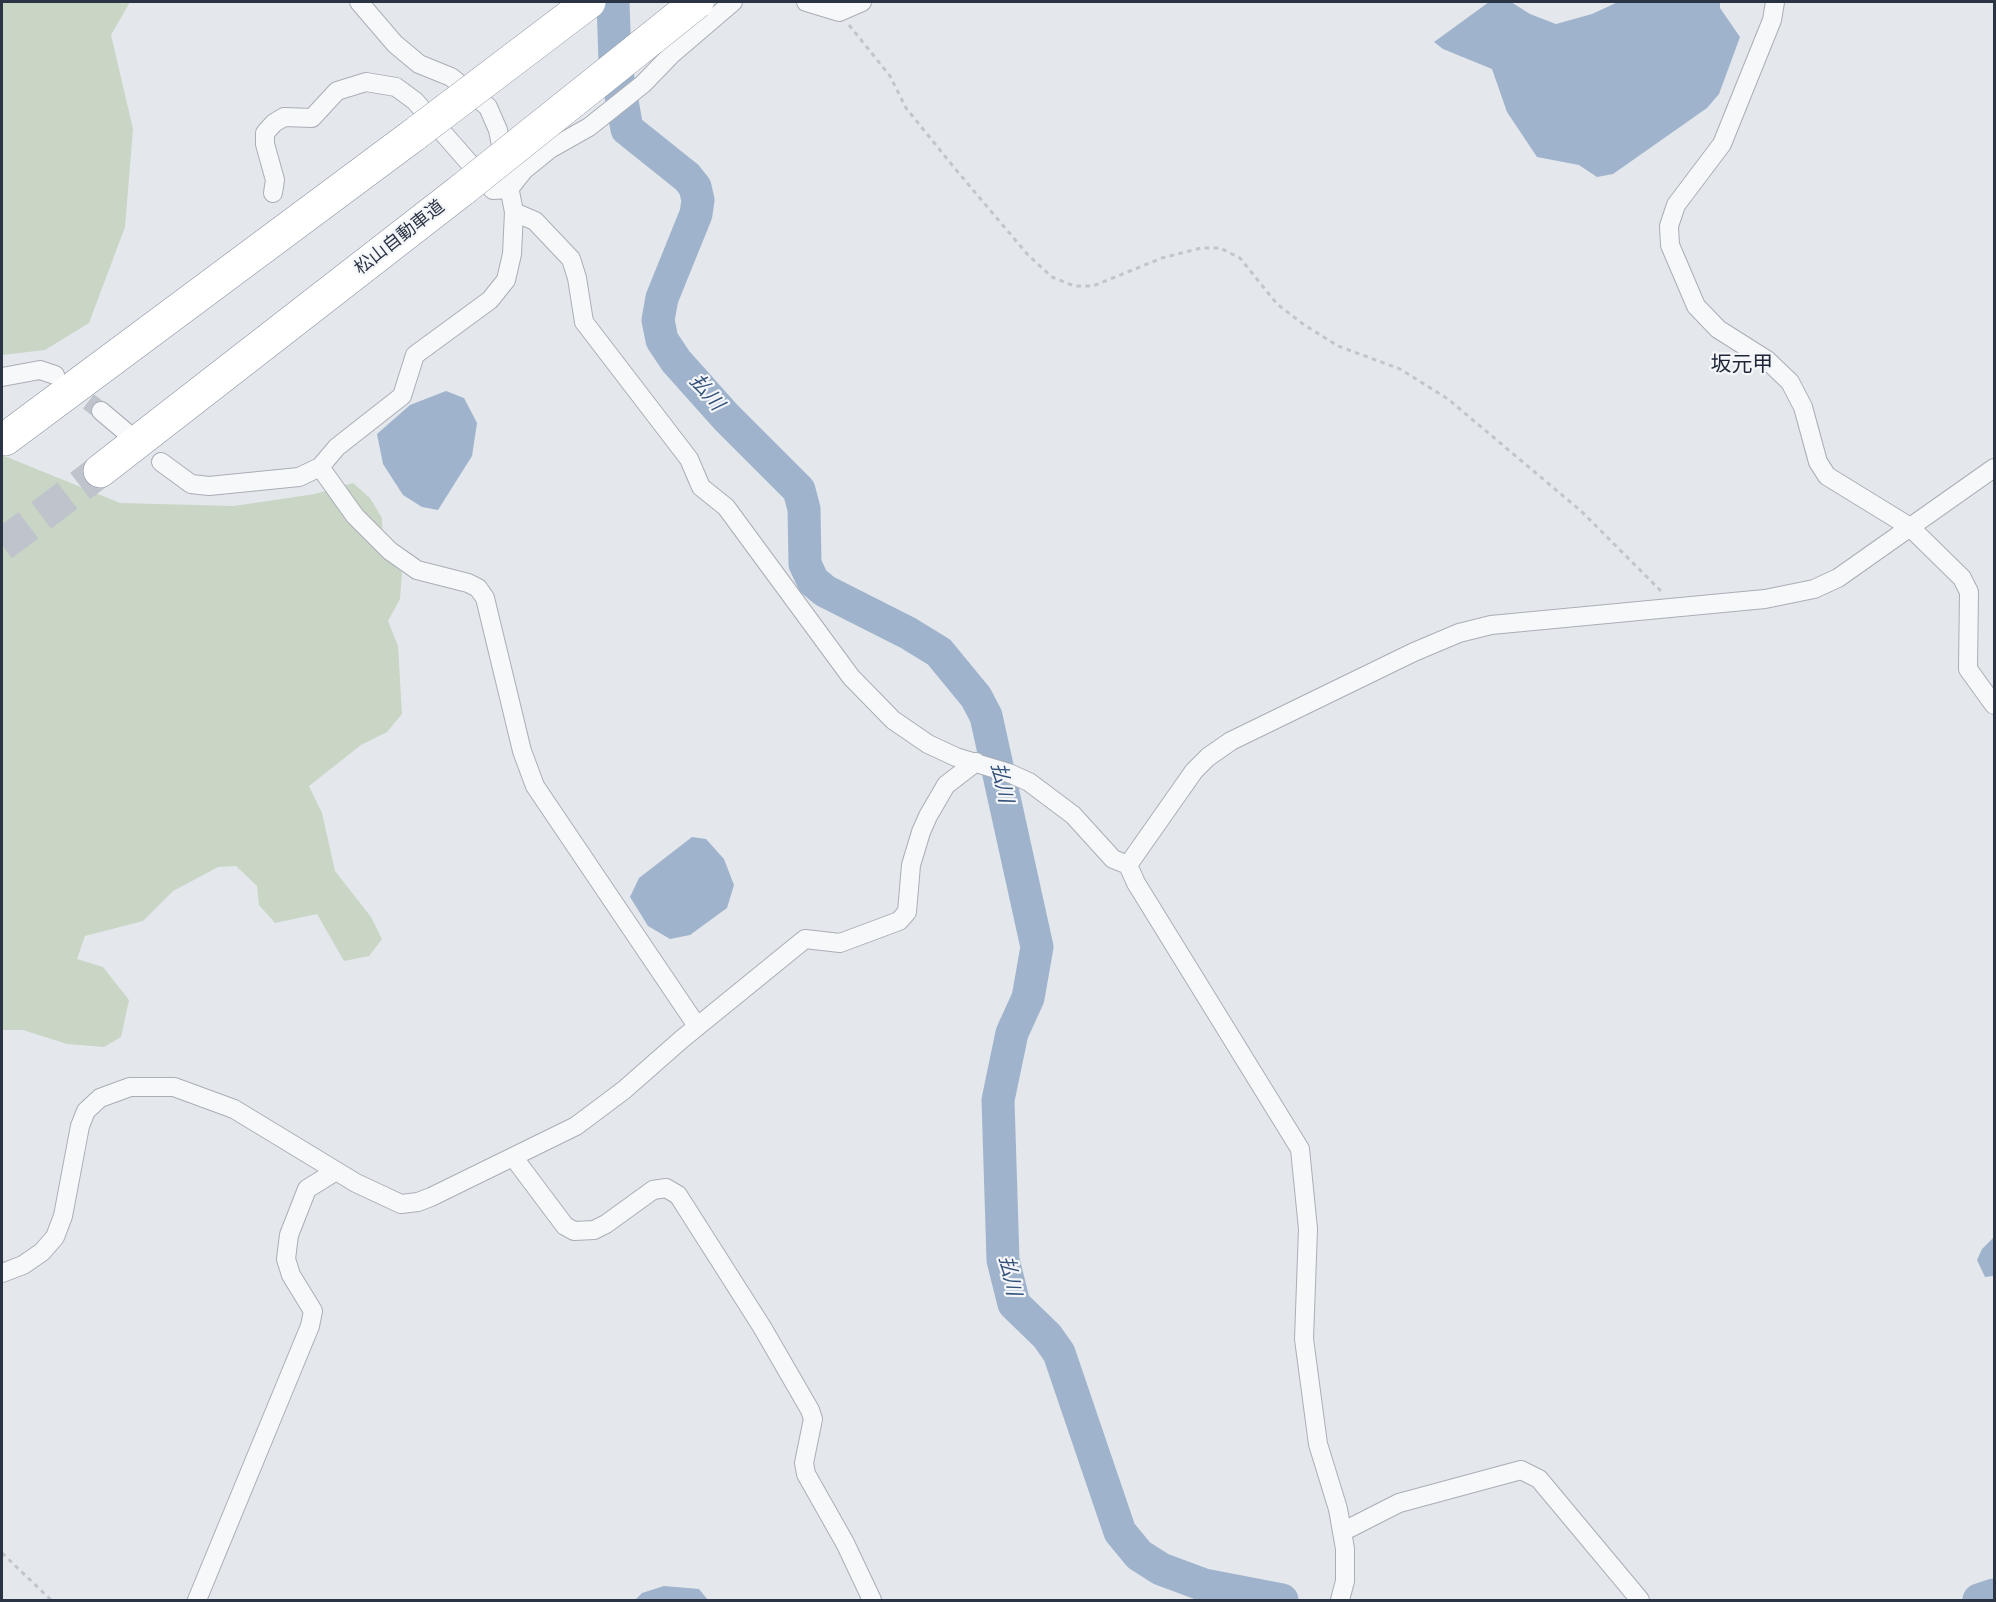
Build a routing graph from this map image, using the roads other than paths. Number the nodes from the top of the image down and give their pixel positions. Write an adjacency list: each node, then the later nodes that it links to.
1 (359, 2): 8 (street)
2 (589, 2): 15 (highway, bridge)
3 (697, 2): 19 (highway, 松山自動車道, bridge)
4 (733, 2): 8 (street)
5 (806, 2): 6 (street)
6 (862, 2)
7 (1775, 2): 20 (street)
8 (509, 189): 9 (street); 10 (street)
9 (273, 194)
10 (514, 212): 17 (street); 22 (street)
11 (55, 375): 12 (street)
12 (2, 377)
13 (101, 411): 14 (street)
14 (127, 433)
15 (5, 439)
16 (161, 462): 17 (street)
17 (320, 467): 24 (street)
18 (1995, 468): 20 (street)
19 (100, 471)
20 (1910, 527): 21 (street); 23 (street)
21 (1995, 705)
22 (976, 762): 23 (street); 24 (street)
23 (1128, 865): 28 (street)
24 (697, 1026): 25 (street)
25 (514, 1158): 26 (street); 30 (street)
26 (336, 1171): 27 (street); 29 (street)
27 (2, 1273)
28 (1342, 1532): 31 (street); 32 (street)
29 (197, 1600)
30 (872, 1600)
31 (1340, 1600)
32 (1640, 1600)

